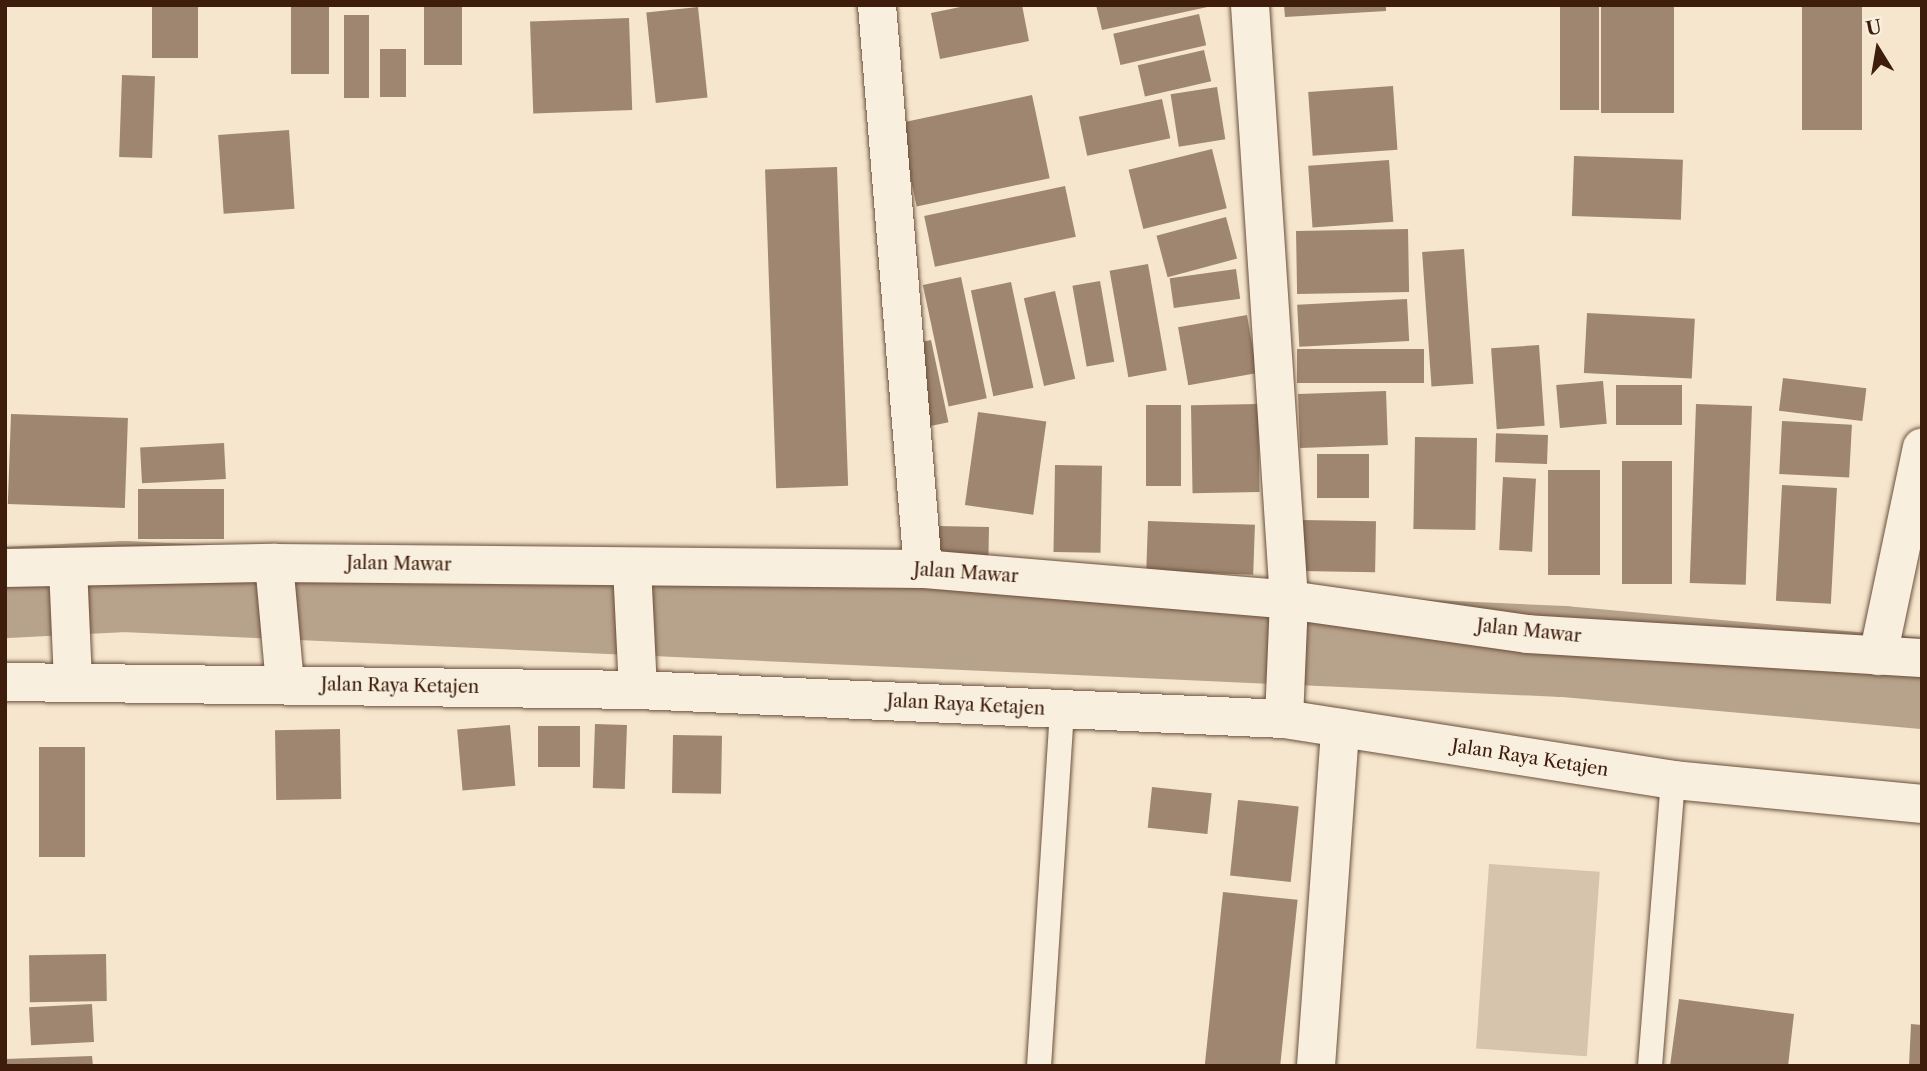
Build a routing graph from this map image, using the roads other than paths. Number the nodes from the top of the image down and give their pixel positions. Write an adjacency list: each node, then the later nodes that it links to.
1 (877, 5): 5 (street)
2 (1251, 5): 9 (street)
3 (1922, 448): 10 (street)
4 (5, 568): 6 (street, Jalan Mawar)
5 (923, 569): 8 (street, Jalan Mawar); 9 (street, Jalan Mawar)
6 (68, 573): 7 (street, Jalan Mawar); 12 (street)
7 (275, 575): 8 (street, Jalan Mawar); 14 (street)
8 (632, 576): 15 (street)
9 (1288, 615): 10 (street, Jalan Mawar); 16 (street)
10 (1878, 656): 11 (street, Jalan Mawar)
11 (1922, 658)
12 (72, 665): 13 (street, Jalan Raya Ketajen); 14 (street, Jalan Raya Ketajen)
13 (5, 682)
14 (285, 684): 15 (street, Jalan Raya Ketajen)
15 (638, 690): 17 (street, Jalan Raya Ketajen)
16 (1285, 703): 17 (street, Jalan Raya Ketajen); 18 (street, Jalan Raya Ketajen)
17 (1062, 709): 21 (lane)
18 (1340, 728): 19 (street, Jalan Raya Ketajen); 22 (street)
19 (1673, 780): 20 (street, Jalan Raya Ketajen); 23 (lane)
20 (1922, 804)
21 (1039, 1066)
22 (1316, 1066)
23 (1650, 1066)

